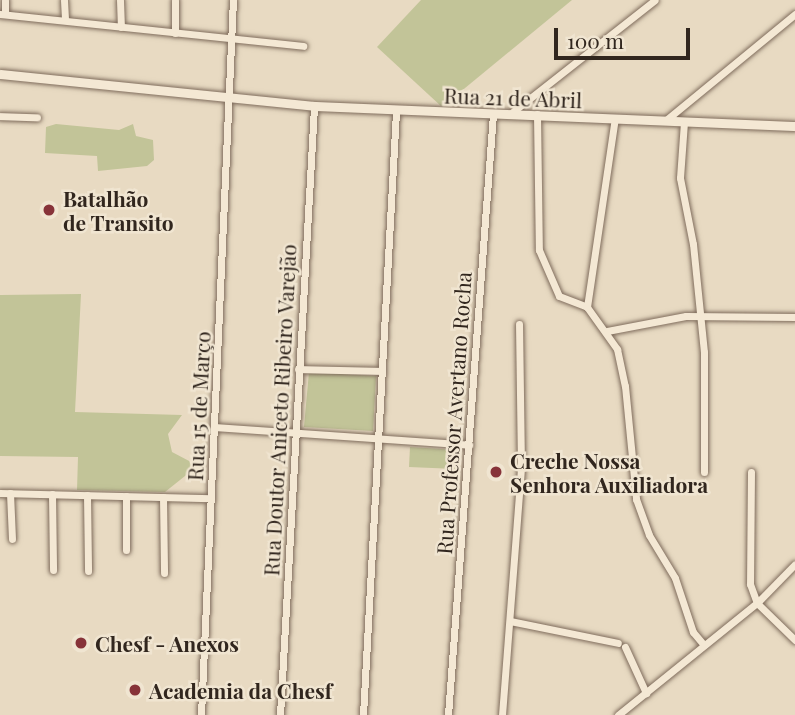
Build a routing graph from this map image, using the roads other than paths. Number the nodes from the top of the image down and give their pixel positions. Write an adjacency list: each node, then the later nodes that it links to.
1 (5, 0): 7 (street)
2 (64, 0): 9 (street)
3 (120, 0): 10 (street)
4 (175, 0): 11 (street)
5 (233, 0): 12 (street, Rua 15 de Março)
6 (655, 0): 19 (street)
7 (2, 14): 9 (street)
8 (795, 14): 24 (street)
9 (65, 20): 10 (street)
10 (121, 27): 11 (street)
11 (175, 33): 12 (street)
12 (233, 39): 13 (street); 15 (street, Rua 15 de Março)
13 (303, 46)
14 (0, 74): 15 (street, Rua 21 de Abril)
15 (230, 99): 16 (street, Rua 21 de Abril); 34 (street, Rua 15 de Março)
16 (314, 106): 17 (street, Rua 21 de Abril); 32 (street, Rua Doutor Aniceto Ribeiro Varejão)
17 (396, 111): 18 (street, Rua 21 de Abril); 33 (street)
18 (493, 114): 19 (street, Rua 21 de Abril); 37 (street, Rua Professor Avertano Rocha)
19 (509, 114): 20 (street, Rua 21 de Abril)
20 (537, 114): 23 (street, Rua 21 de Abril); 27 (street)
21 (0, 116): 22 (street)
22 (37, 117)
23 (615, 118): 24 (street, Rua 21 de Abril); 27 (street)
24 (666, 120): 25 (street, Rua 21 de Abril)
25 (684, 122): 26 (street, Rua 21 de Abril); 28 (street)
26 (795, 126)
27 (587, 307): 31 (street)
28 (700, 316): 29 (street); 31 (street); 38 (street)
29 (795, 317)
30 (519, 324): 54 (street)
31 (607, 331): 56 (street)
32 (298, 369): 33 (street); 35 (street, Rua Doutor Aniceto Ribeiro Varejão)
33 (381, 371): 36 (street)
34 (214, 427): 35 (street); 46 (street, Rua 15 de Março)
35 (295, 433): 36 (street); 59 (street, Rua Doutor Aniceto Ribeiro Varejão)
36 (379, 439): 37 (street); 60 (street)
37 (469, 444): 61 (street, Rua Professor Avertano Rocha)
38 (704, 472)
39 (751, 472): 53 (street)
40 (0, 493): 41 (street)
41 (10, 493): 42 (street); 47 (street)
42 (52, 494): 43 (street); 50 (street)
43 (87, 495): 44 (street); 51 (street)
44 (126, 496): 45 (street); 48 (street)
45 (163, 497): 46 (street); 52 (street)
46 (211, 498): 58 (street, Rua 15 de Março)
47 (12, 539)
48 (126, 550)
49 (795, 564): 53 (street)
50 (53, 570)
51 (88, 571)
52 (164, 573)
53 (757, 603): 55 (street); 56 (street)
54 (510, 621): 57 (street); 62 (street)
55 (795, 640)
56 (704, 645): 57 (street)
57 (646, 692): 63 (street)
58 (201, 715)
59 (280, 715)
60 (362, 715)
61 (448, 715)
62 (502, 715)
63 (618, 715)

